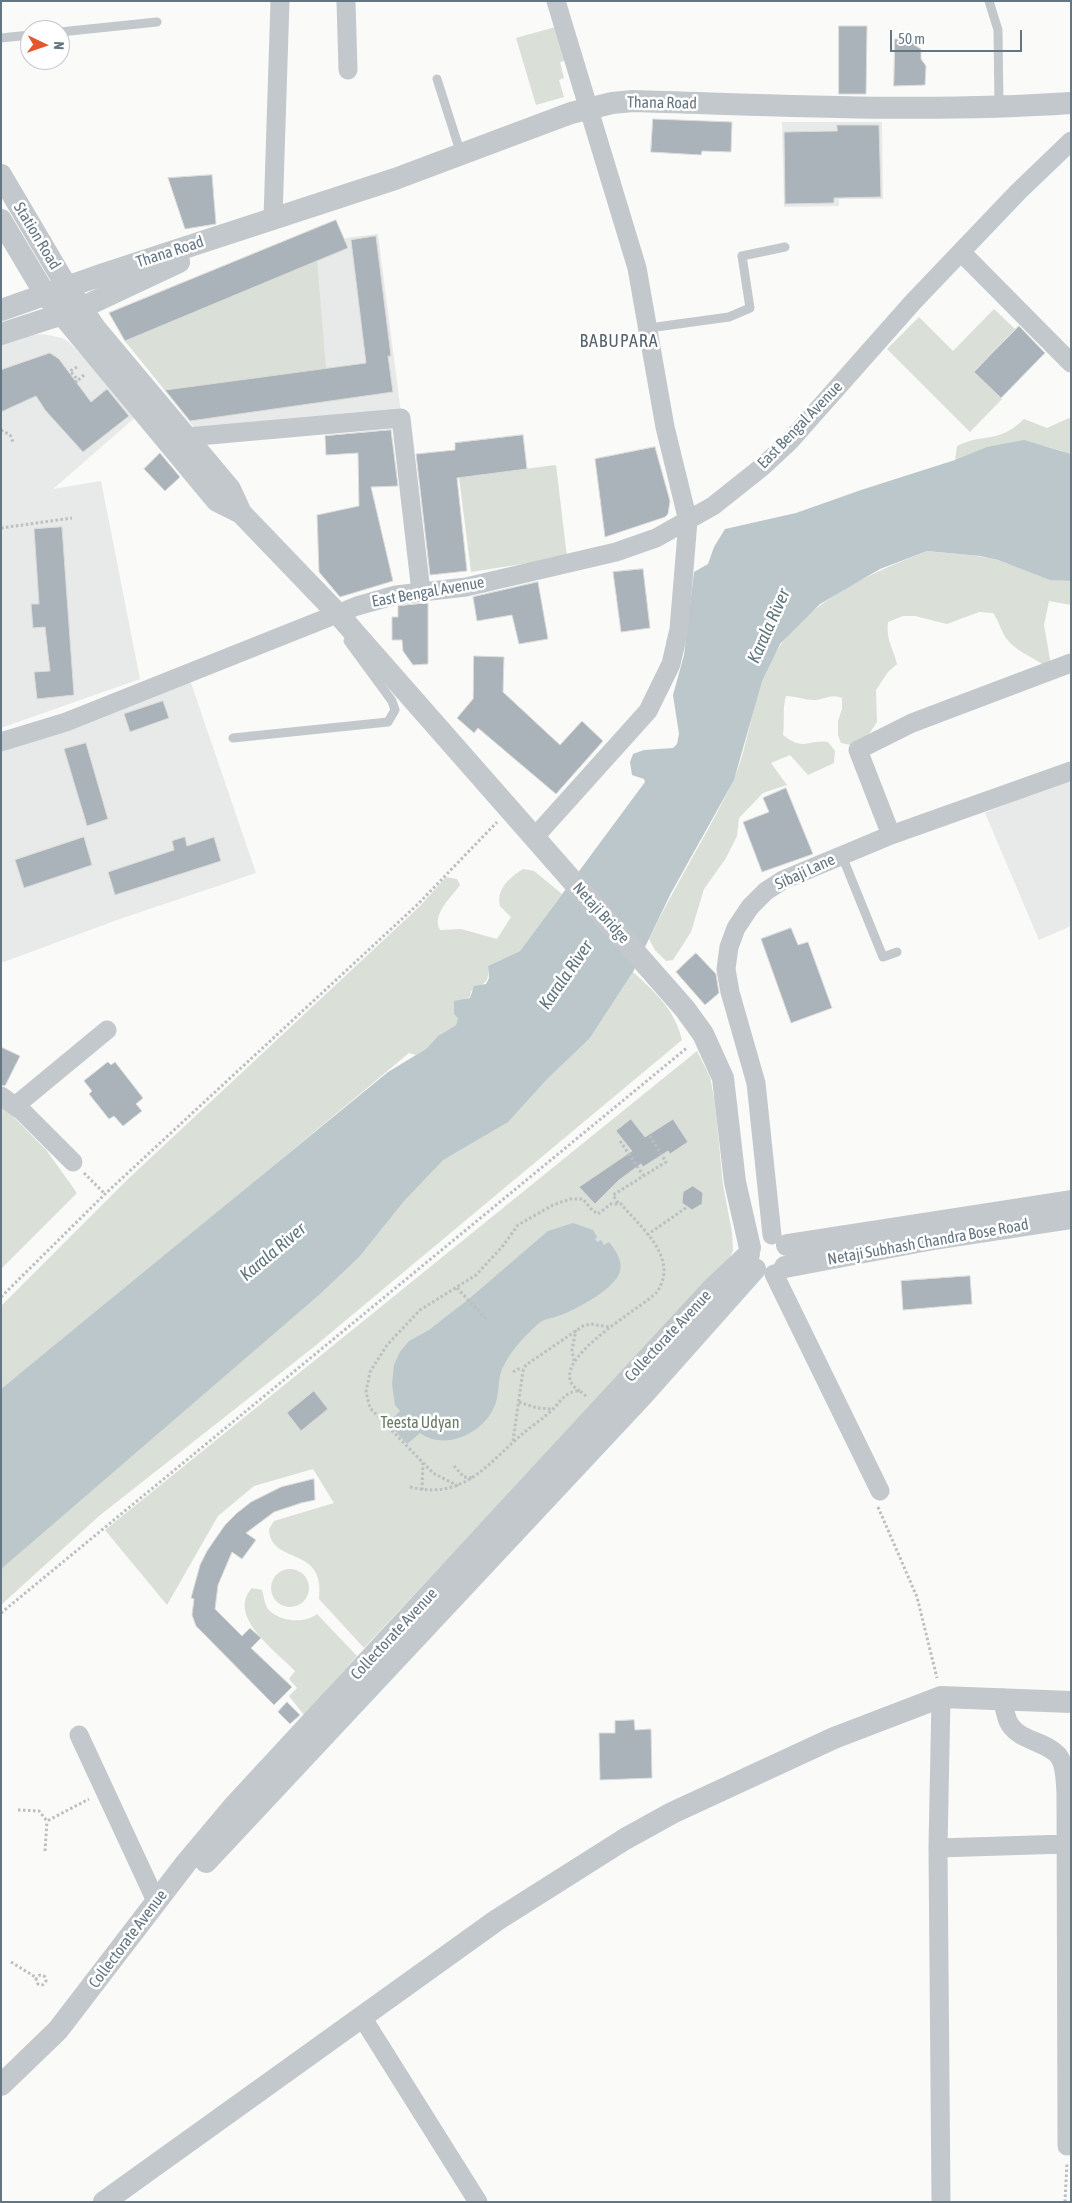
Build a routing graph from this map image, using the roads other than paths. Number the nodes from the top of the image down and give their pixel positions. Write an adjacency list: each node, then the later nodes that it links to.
1 (280, 1): 17 (street)
2 (346, 1): 9 (street)
3 (556, 1): 13 (street)
4 (989, 1): 12 (lane)
5 (157, 22): 6 (lane)
6 (70, 31)
7 (20, 36): 8 (lane)
8 (1, 38)
9 (348, 70)
10 (437, 79): 15 (lane)
11 (1071, 103): 12 (street, Thana Road)
12 (999, 106): 13 (street, Thana Road)
13 (589, 108): 15 (street, Thana Road); 24 (street)
14 (1071, 141): 20 (street, East Bengal Avenue)
15 (461, 154): 17 (street, Thana Road)
16 (1, 176): 21 (street, Station Road)
17 (273, 218): 21 (street, Thana Road); 22 (street, Thana Road)
18 (1, 220): 21 (street, Station Road)
19 (785, 247): 24 (lane)
20 (961, 252): 27 (street); 30 (street, East Bengal Avenue)
21 (55, 294): 22 (street, Thana Road); 23 (street); 25 (street); 26 (street)
22 (102, 298): 26 (street)
23 (1, 310)
24 (649, 328): 30 (street)
25 (6, 332): 26 (street)
26 (88, 334): 28 (street); 29 (street)
27 (1071, 363)
28 (187, 437): 29 (street); 31 (street)
29 (241, 514): 32 (street, Netaji Bridge)
30 (688, 521): 31 (street, East Bengal Avenue); 38 (street)
31 (421, 592): 32 (street, East Bengal Avenue)
32 (338, 614): 34 (lane); 35 (street, East Bengal Avenue); 38 (street, Netaji Bridge)
33 (1071, 663): 37 (street)
34 (233, 738)
35 (1, 742)
36 (1071, 770): 37 (street, Sibaji Lane)
37 (891, 835): 39 (street, Sibaji Lane)
38 (543, 840): 41 (street, Netaji Bridge)
39 (842, 856): 40 (lane); 47 (street, Sibaji Lane)
40 (897, 952)
41 (657, 976): 47 (street); 47 (street)
42 (107, 1030): 43 (street)
43 (8, 1101): 44 (street)
44 (73, 1162)
45 (1071, 1201): 47 (street, Netaji Subhash Chandra Bose Road)
46 (1071, 1218): 47 (street, Netaji Subhash Chandra Bose Road)
47 (766, 1254): 48 (street); 49 (street, Collectorate Avenue); 49 (street, Collectorate Avenue)
48 (878, 1485)
49 (520, 1512): 56 (street, Collectorate Avenue)
50 (941, 1698): 51 (street); 55 (street); 57 (street)
51 (1002, 1698): 52 (street); 54 (street)
52 (1071, 1702)
53 (79, 1735): 56 (street)
54 (1066, 1844): 55 (street); 59 (street)
55 (938, 1848): 62 (street)
56 (159, 1907): 58 (street, Collectorate Avenue)
57 (362, 2017): 60 (street); 61 (street)
58 (1, 2085)
59 (1067, 2146)
60 (104, 2202)
61 (478, 2202)
62 (940, 2202)

